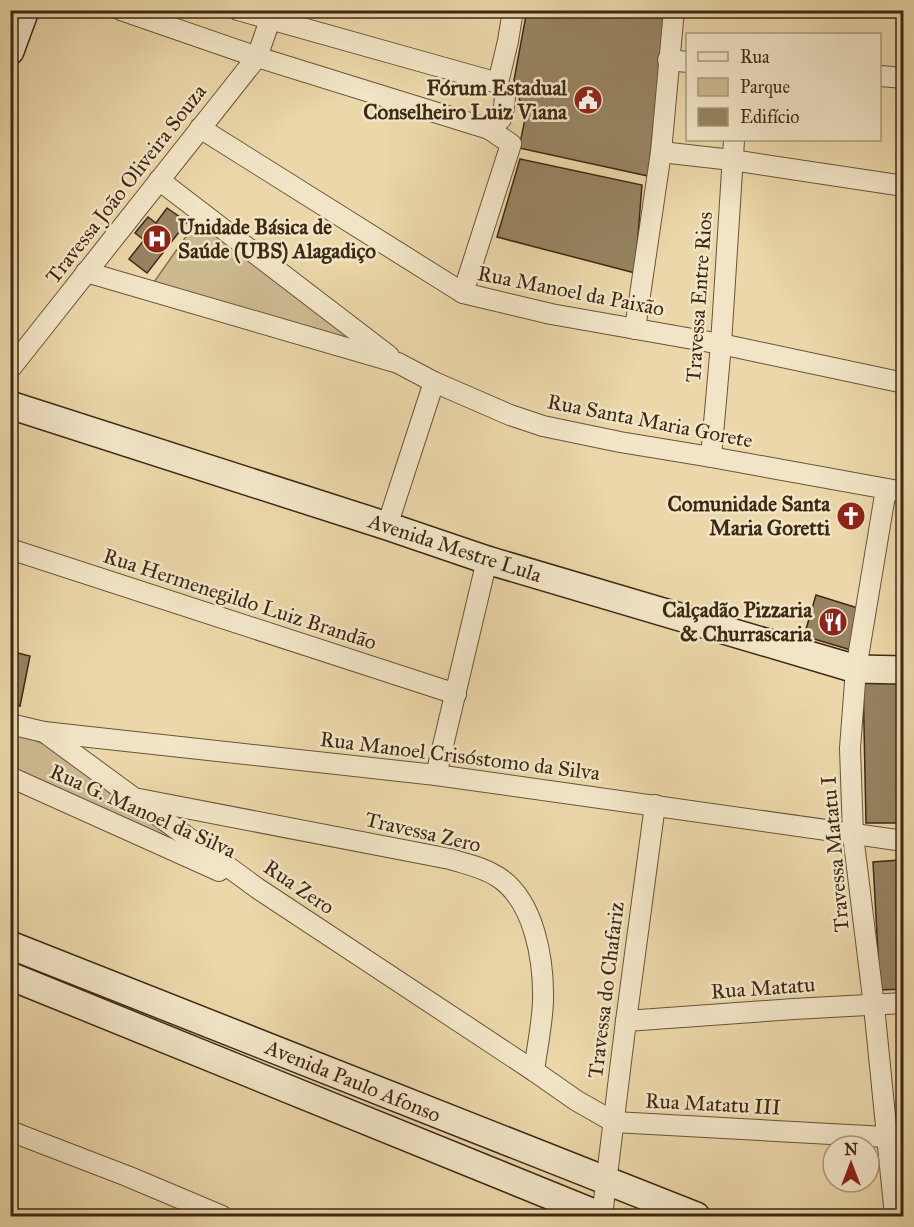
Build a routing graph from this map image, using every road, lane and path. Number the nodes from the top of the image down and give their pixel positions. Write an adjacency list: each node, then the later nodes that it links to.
1 (25, 10): 7 (street)
2 (121, 10): 8 (street)
3 (238, 10): 6 (street)
4 (513, 10): 12 (street)
5 (674, 10): 9 (street)
6 (270, 20): 8 (street, Travessa João Oliveira Souza); 12 (street)
7 (10, 51)
8 (257, 57): 13 (street, Travessa João Oliveira Souza); 14 (street)
9 (678, 61): 16 (street)
10 (881, 76): 11 (street)
11 (903, 78)
12 (498, 83): 14 (street)
13 (200, 128): 18 (street, Travessa João Oliveira Souza); 21 (street, Rua Manoel da Paixão)
14 (489, 129): 21 (street)
15 (734, 141): 17 (street, Travessa Entre Rios)
16 (661, 152): 17 (street); 22 (street)
17 (732, 160): 19 (street); 23 (street, Travessa Entre Rios)
18 (159, 180): 20 (street, Travessa João Oliveira Souza); 24 (street, Rua Santa Maria Gorete)
19 (903, 186)
20 (87, 272): 24 (street, Rua Santa Maria Gorete); 25 (street, Travessa João Oliveira Souza)
21 (463, 293): 22 (street, Rua Manoel da Paixão)
22 (635, 329): 23 (street, Rua Manoel da Paixão)
23 (721, 344): 27 (street, Rua Manoel da Paixão); 29 (street, Travessa Entre Rios)
24 (398, 363): 26 (street, Rua Santa Maria Gorete)
25 (10, 369)
26 (434, 382): 29 (street, Rua Santa Maria Gorete); 31 (street)
27 (903, 383)
28 (10, 405): 31 (street, Avenida Mestre Lula)
29 (711, 457): 30 (street, Rua Santa Maria Gorete)
30 (895, 491): 34 (street, Travessa Matatu I)
31 (387, 526): 33 (street, Avenida Mestre Lula)
32 (10, 549): 36 (street, Rua Hermenegildo Luiz Brandão)
33 (487, 560): 34 (street, Avenida Mestre Lula); 36 (street)
34 (856, 669): 35 (street, Avenida Mestre Lula); 43 (street, Travessa Matatu I)
35 (903, 670)
36 (456, 694): 39 (street)
37 (10, 724): 38 (street, Rua Manoel Crisóstomo da Silva)
38 (44, 732): 39 (street, Rua Manoel Crisóstomo da Silva); 41 (street, Rua Zero)
39 (436, 775): 42 (street, Rua Manoel Crisóstomo da Silva)
40 (10, 777): 45 (street, Rua G. Manoel da Silva)
41 (132, 798): 45 (street, Rua Zero); 51 (street, Travessa Zero)
42 (655, 805): 43 (street, Rua Manoel Crisóstomo da Silva); 50 (street, Travessa do Chafariz)
43 (853, 835): 44 (street, Rua Manoel Crisóstomo da Silva); 49 (street, Travessa Matatu I)
44 (903, 841)
45 (257, 888): 51 (street, Rua Zero)
46 (10, 945): 55 (street, Avenida Paulo Afonso)
47 (10, 976): 57 (street, Avenida Paulo Afonso)
48 (903, 1004): 49 (street, Rua Matatu)
49 (874, 1006): 50 (street, Rua Matatu); 54 (street, Travessa Matatu I)
50 (626, 1022): 52 (street, Travessa do Chafariz)
51 (534, 1071): 52 (street, Rua Matatu III)
52 (614, 1122): 54 (street, Rua Matatu III); 55 (street, Travessa do Chafariz)
53 (10, 1131): 56 (street)
54 (896, 1137): 59 (street, Travessa Matatu I)
55 (607, 1181): 57 (street, Travessa do Chafariz); 58 (street, Avenida Paulo Afonso)
56 (222, 1216)
57 (602, 1216)
58 (696, 1216)
59 (895, 1216)

